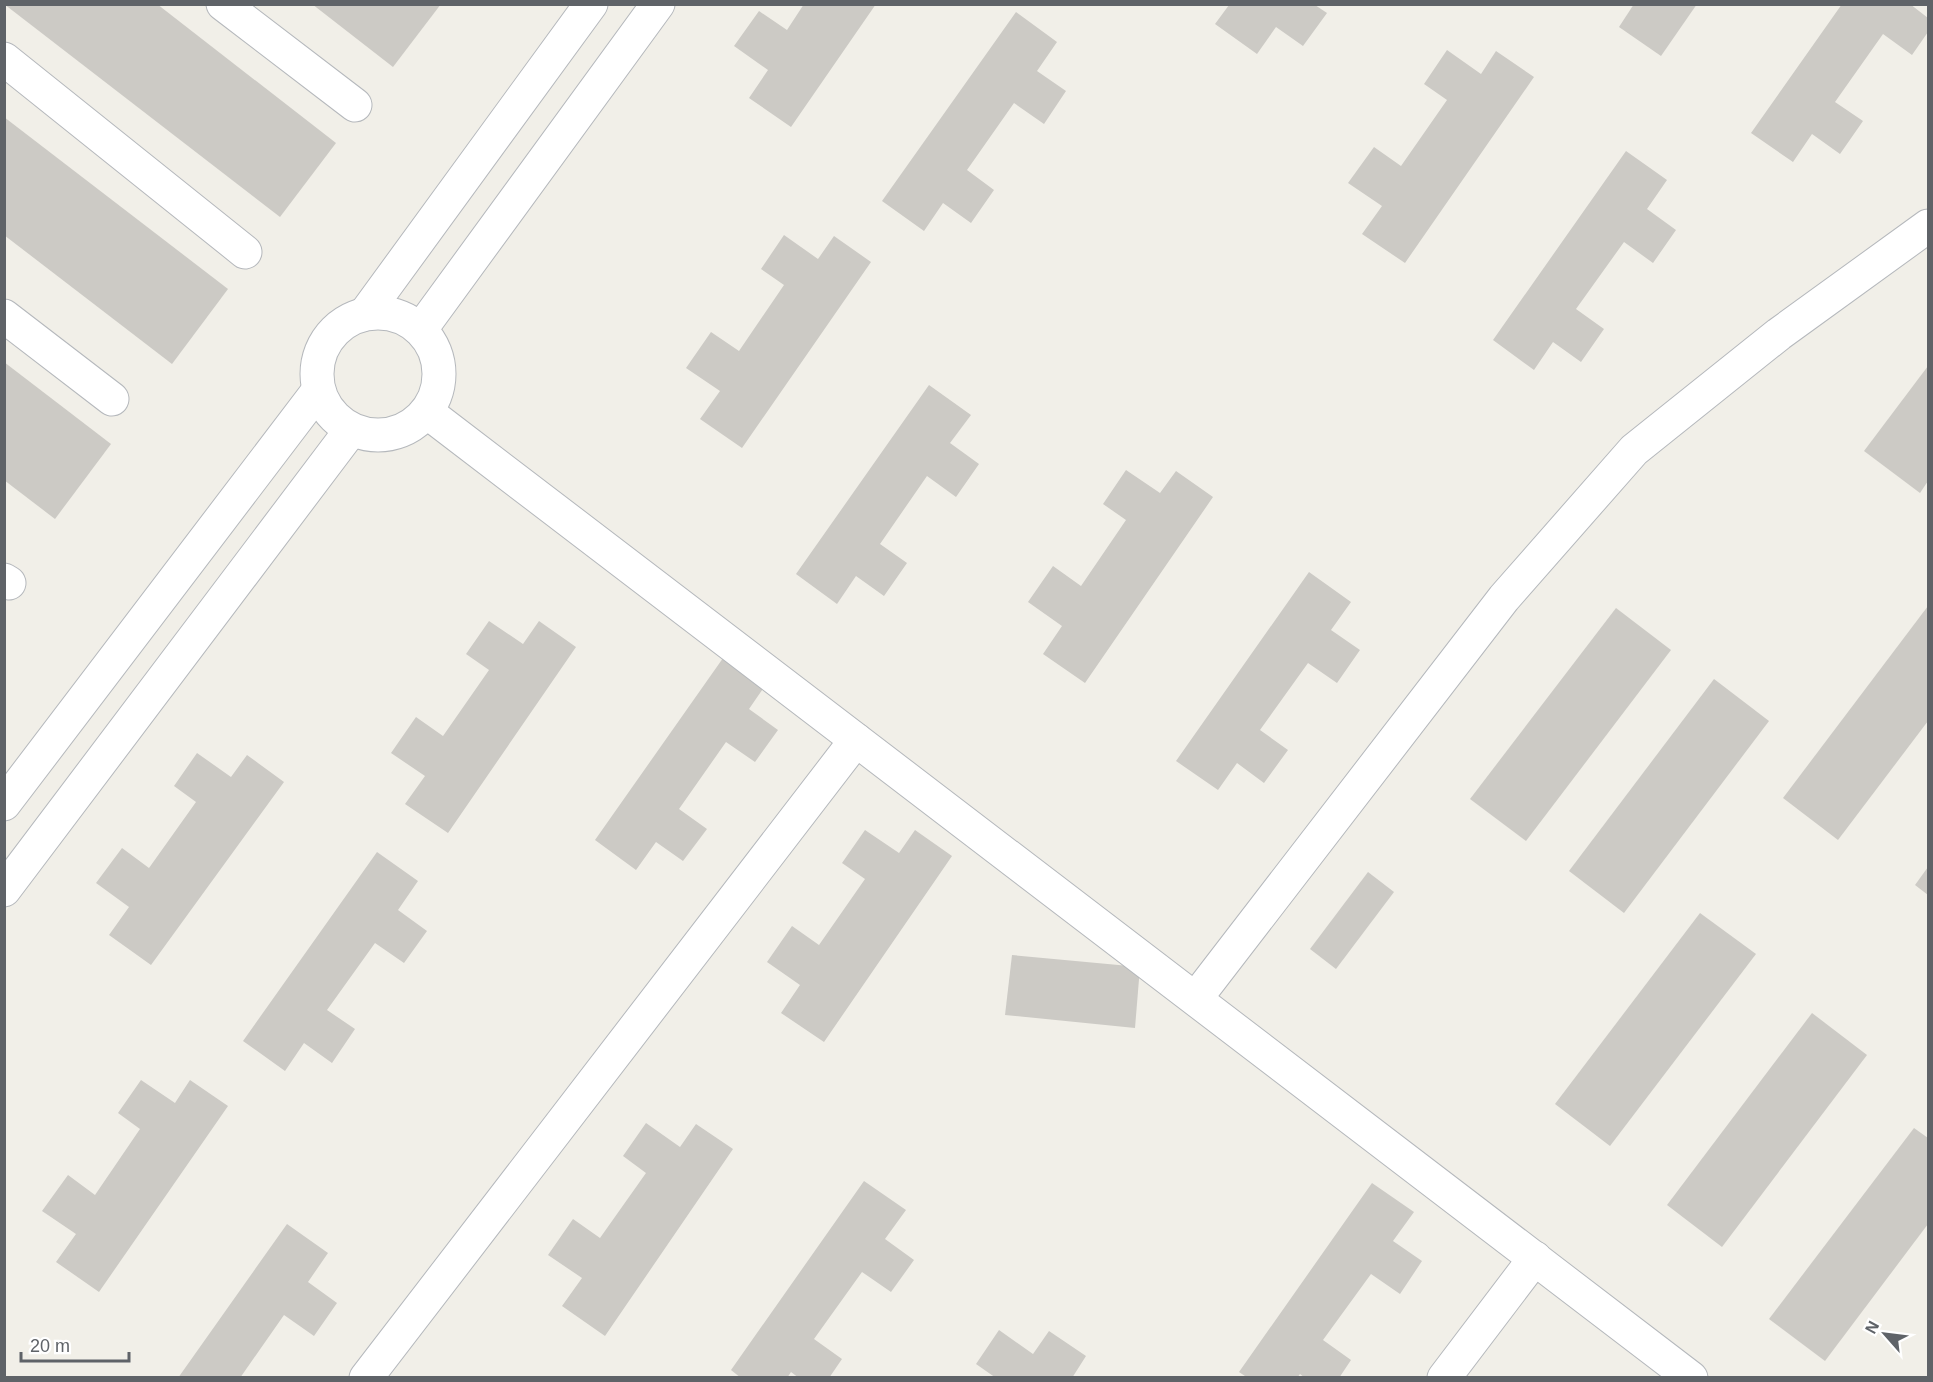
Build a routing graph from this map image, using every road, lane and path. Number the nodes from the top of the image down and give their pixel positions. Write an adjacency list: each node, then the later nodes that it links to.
1 (224, 4): 5 (street)
2 (591, 4): 8 (street)
3 (658, 4): 10 (street)
4 (4, 59): 7 (street)
5 (355, 105)
6 (1929, 226): 18 (street)
7 (245, 252)
8 (365, 314): 10 (street); 11 (street)
9 (4, 316): 12 (street)
10 (421, 329): 13 (street)
11 (318, 391): 14 (street); 16 (street)
12 (112, 399)
13 (427, 412): 14 (street); 15 (street)
14 (351, 430): 17 (street)
15 (856, 740): 18 (street); 20 (street)
16 (4, 804)
17 (4, 891)
18 (1196, 998): 19 (street)
19 (1535, 1258): 21 (street); 22 (street)
20 (366, 1377)
21 (1444, 1377)
22 (1691, 1377)

